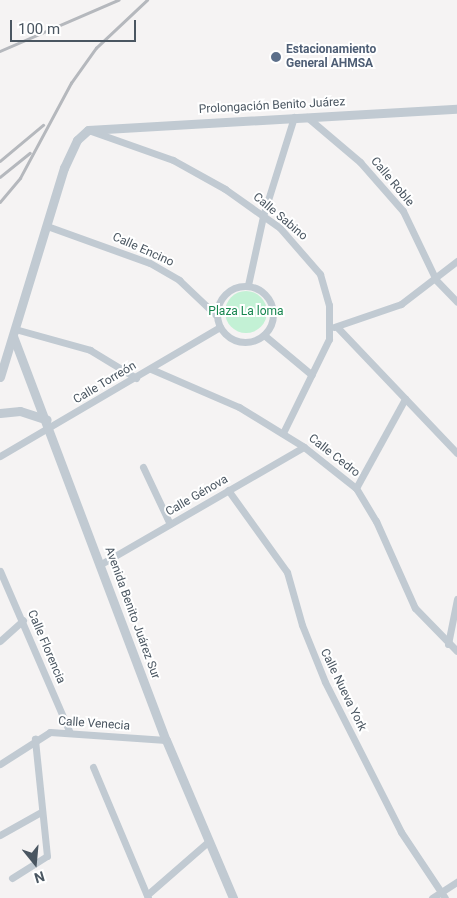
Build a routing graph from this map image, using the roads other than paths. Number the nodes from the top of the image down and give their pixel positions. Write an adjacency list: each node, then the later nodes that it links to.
1 (457, 109): 3 (street, Prolongación Benito Juárez)
2 (294, 117): 3 (street, Prolongación Benito Juárez); 4 (street, Prolongación Benito Juárez); 5 (street)
3 (307, 117): 8 (street, Calle Roble)
4 (88, 130): 5 (street, Calle Sabino); 6 (street)
5 (263, 216): 9 (street); 13 (street, Calle Sabino)
6 (46, 226): 11 (street, Calle Encino); 14 (street)
7 (457, 261): 8 (street)
8 (436, 280): 10 (street, Calle Roble); 13 (street)
9 (248, 286): 11 (street); 15 (street)
10 (457, 302)
11 (217, 316): 12 (street)
12 (220, 327): 15 (street); 16 (street, Calle Torreón)
13 (334, 328): 17 (street); 20 (street)
14 (14, 332): 18 (street); 19 (street); 22 (street, Avenida Benito Juárez Sur)
15 (264, 335): 17 (street)
16 (151, 369): 19 (street, Calle Torreón); 24 (street, Calle Cedro)
17 (312, 375): 24 (street)
18 (0, 377)
19 (136, 378): 23 (street, Calle Torreón)
20 (405, 399): 26 (street); 29 (street)
21 (0, 413): 22 (street)
22 (47, 420): 23 (street, Avenida Benito Juárez Sur)
23 (50, 429): 27 (street, Calle Torreón); 32 (street, Avenida Benito Juárez Sur)
24 (283, 433): 25 (street, Calle Cedro)
25 (304, 447): 29 (street, Calle Cedro); 30 (street, Calle Génova)
26 (457, 453)
27 (0, 456)
28 (143, 467): 31 (street)
29 (356, 488): 37 (street, Calle Cedro)
30 (228, 490): 31 (street, Calle Génova); 49 (street, Calle Nueva York)
31 (170, 524): 32 (street, Calle Génova)
32 (101, 564): 41 (street, Avenida Benito Juárez Sur)
33 (0, 571): 35 (street, Calle Florencia)
34 (457, 599): 37 (street)
35 (23, 620): 36 (street); 39 (street, Calle Florencia)
36 (0, 641)
37 (448, 644): 38 (street, Calle Cedro)
38 (457, 651)
39 (70, 734): 40 (street, Calle Venecia); 41 (street, Calle Venecia)
40 (35, 739): 42 (street, Calle Venecia); 44 (street)
41 (166, 740): 46 (street, Avenida Benito Juárez Sur)
42 (0, 764)
43 (93, 767): 50 (street)
44 (41, 812): 45 (street); 47 (street)
45 (0, 835)
46 (209, 841): 50 (street); 51 (street, Avenida Benito Juárez Sur)
47 (12, 878)
48 (457, 882): 49 (street)
49 (443, 895): 52 (street)
50 (148, 897)
51 (234, 898)
52 (432, 898)

